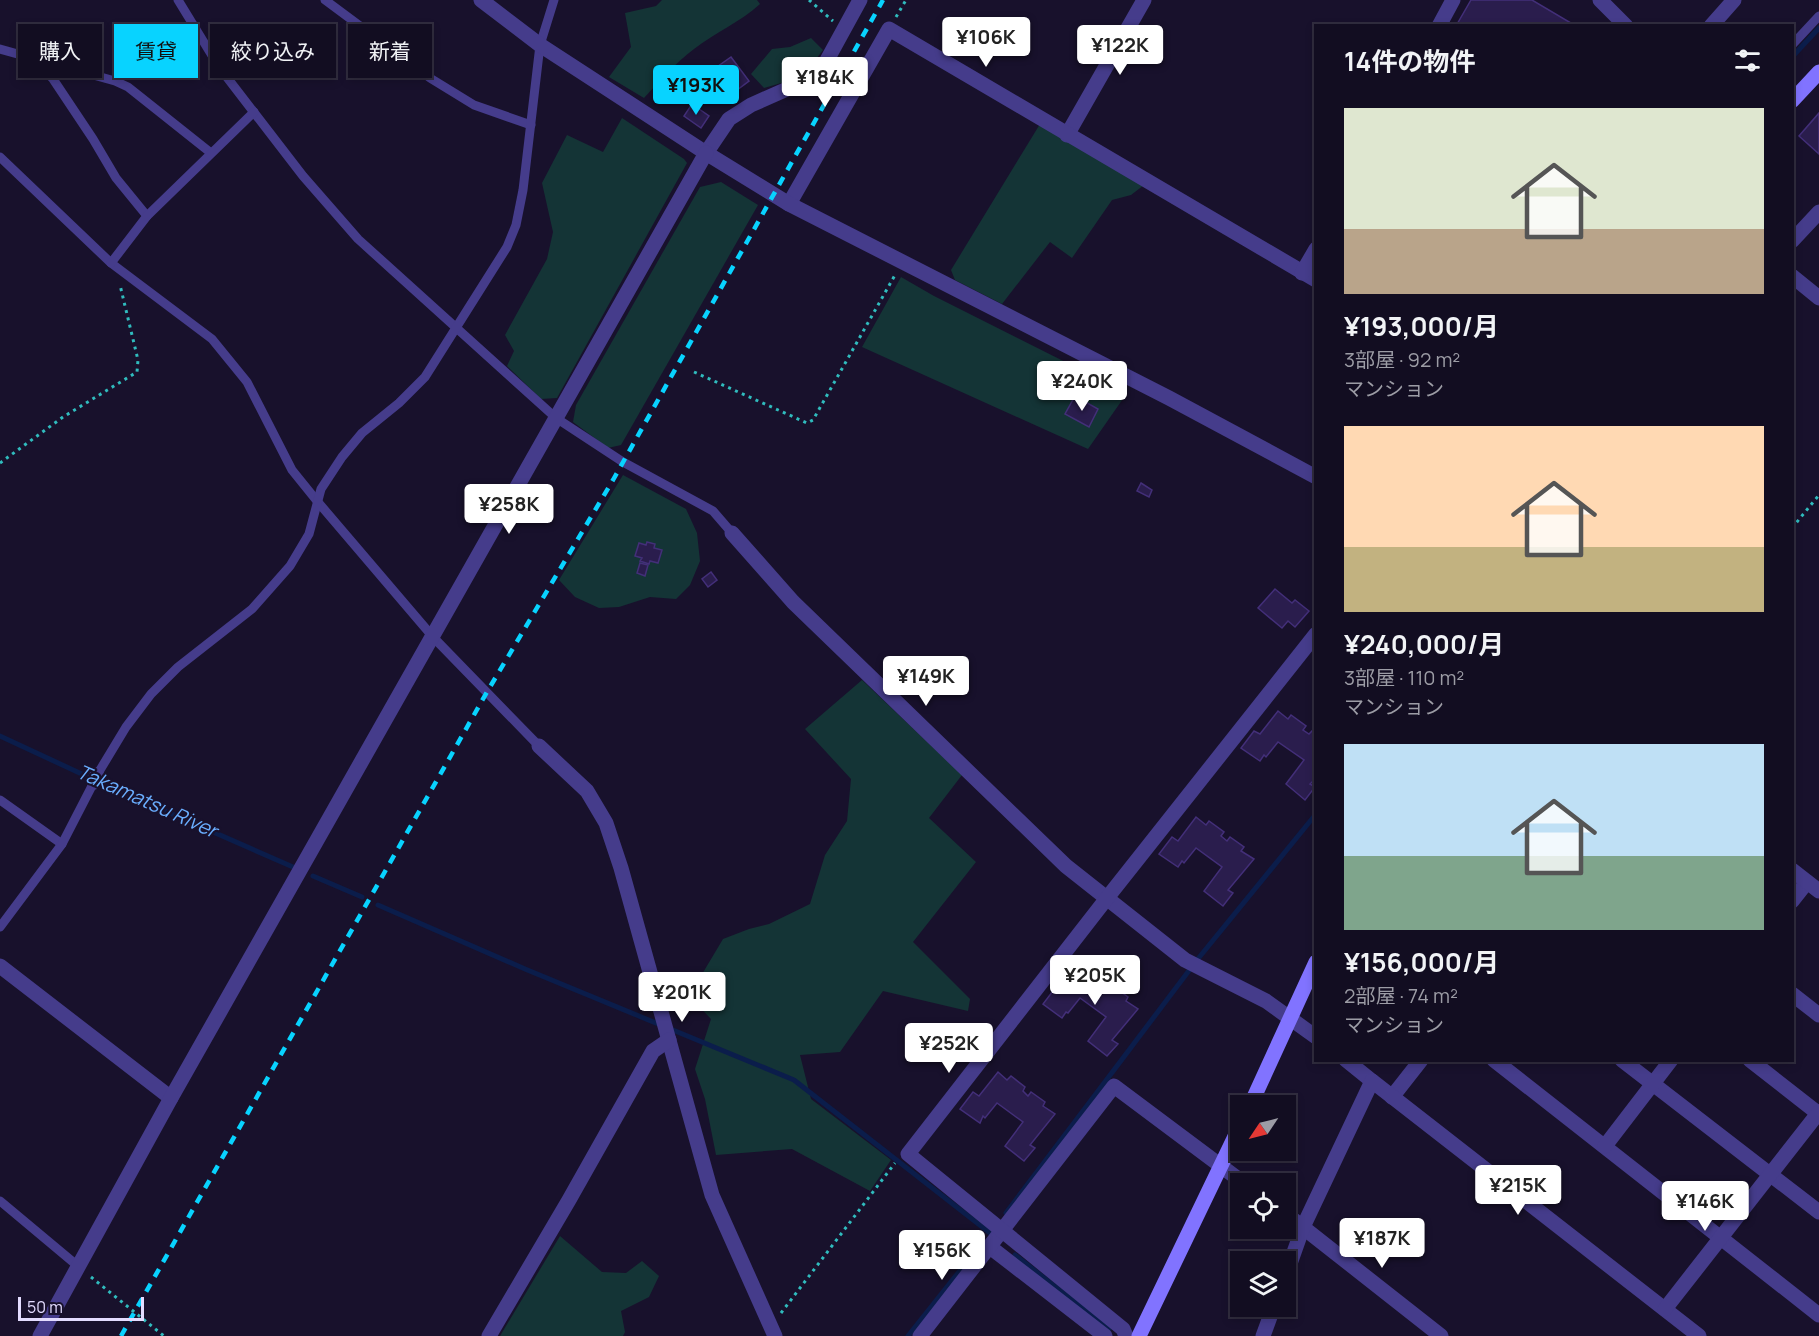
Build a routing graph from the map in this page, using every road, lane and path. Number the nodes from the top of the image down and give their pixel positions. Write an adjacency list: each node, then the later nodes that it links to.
1 (178, 0): 24 (lane)
2 (325, 0): 25 (lane)
3 (481, 0): 17 (street)
4 (554, 0): 17 (lane)
5 (809, 0): 15 (path)
6 (860, 0): 15 (street)
7 (1144, 0): 26 (street)
8 (1453, 0): 12 (street)
9 (1600, 0): 13 (street)
10 (1734, 0): 14 (street)
11 (1819, 16): 16 (lane)
12 (1440, 24)
13 (1624, 24)
14 (1713, 24)
15 (844, 30): 28 (street)
16 (1794, 43)
17 (540, 45): 25 (lane); 28 (street)
18 (0, 49): 19 (lane)
19 (18, 54)
20 (1819, 72): 23 (main road)
21 (102, 77): 27 (lane)
22 (52, 78): 32 (lane)
23 (1794, 99)
24 (254, 112): 27 (lane); 41 (lane)
25 (531, 125): 41 (lane)
26 (1067, 135): 30 (street); 38 (street)
27 (211, 153): 32 (lane)
28 (706, 153): 30 (street); 43 (street)
29 (0, 158): 36 (lane)
30 (789, 204): 35 (street)
31 (1819, 212): 33 (street)
32 (147, 216): 36 (lane)
33 (1794, 240)
34 (1314, 257): 38 (street)
35 (900, 262): 42 (path); 45 (street)
36 (111, 263): 37 (lane)
37 (122, 271): 44 (path); 47 (lane)
38 (1309, 277)
39 (1794, 278): 40 (street)
40 (1819, 298)
41 (456, 328): 43 (lane); 47 (lane)
42 (694, 372)
43 (556, 418): 49 (lane); 50 (street)
44 (0, 463)
45 (1314, 476)
46 (1819, 495): 48 (path)
47 (316, 501): 50 (lane); 54 (lane)
48 (1794, 526)
49 (732, 533): 57 (street)
50 (433, 637): 52 (lane); 77 (street)
51 (1314, 637): 57 (street)
52 (539, 746): 66 (street)
53 (0, 800): 54 (lane)
54 (62, 844): 59 (lane)
55 (1794, 872): 56 (street)
56 (1813, 886): 58 (street)
57 (1107, 898): 64 (street); 89 (street)
58 (1794, 900)
59 (0, 927)
60 (0, 966): 77 (street)
61 (1314, 966): 64 (main road)
62 (1794, 996): 63 (street)
63 (1819, 1015)
64 (1290, 1018): 65 (street); 75 (main road)
65 (1314, 1036)
66 (669, 1040): 97 (street); 100 (street)
67 (1348, 1062): 73 (street)
68 (1419, 1062): 76 (street)
69 (1497, 1062): 79 (street)
70 (1625, 1062): 74 (street)
71 (1670, 1062): 74 (street)
72 (1753, 1062): 78 (street)
73 (1372, 1081): 76 (street); 88 (street)
74 (1653, 1084): 79 (street); 84 (street)
75 (1255, 1095)
76 (1392, 1096): 94 (street)
77 (171, 1098): 93 (street)
78 (1819, 1113): 84 (street)
79 (1605, 1146): 90 (street)
80 (1230, 1148): 82 (main road)
81 (894, 1164): 97 (path)
82 (1222, 1166): 83 (street); 89 (street); 104 (main road)
83 (1231, 1173)
84 (1771, 1175): 86 (street); 90 (street)
85 (0, 1201): 93 (lane)
86 (1819, 1212)
87 (1296, 1222): 88 (street)
88 (1303, 1227): 92 (street); 106 (street)
89 (1002, 1232): 91 (street); 103 (street)
90 (1721, 1237): 94 (street); 95 (street)
91 (990, 1247): 101 (street); 102 (street)
92 (1294, 1251)
93 (79, 1267): 98 (street); 99 (path)
94 (1665, 1310): 107 (street)
95 (1819, 1315)
96 (1270, 1317): 105 (street)
97 (773, 1331)
98 (40, 1336)
99 (164, 1336)
100 (489, 1336)
101 (920, 1336)
102 (1105, 1336)
103 (1126, 1336)
104 (1139, 1336)
105 (1263, 1336)
106 (1441, 1336)
107 (1699, 1336)

